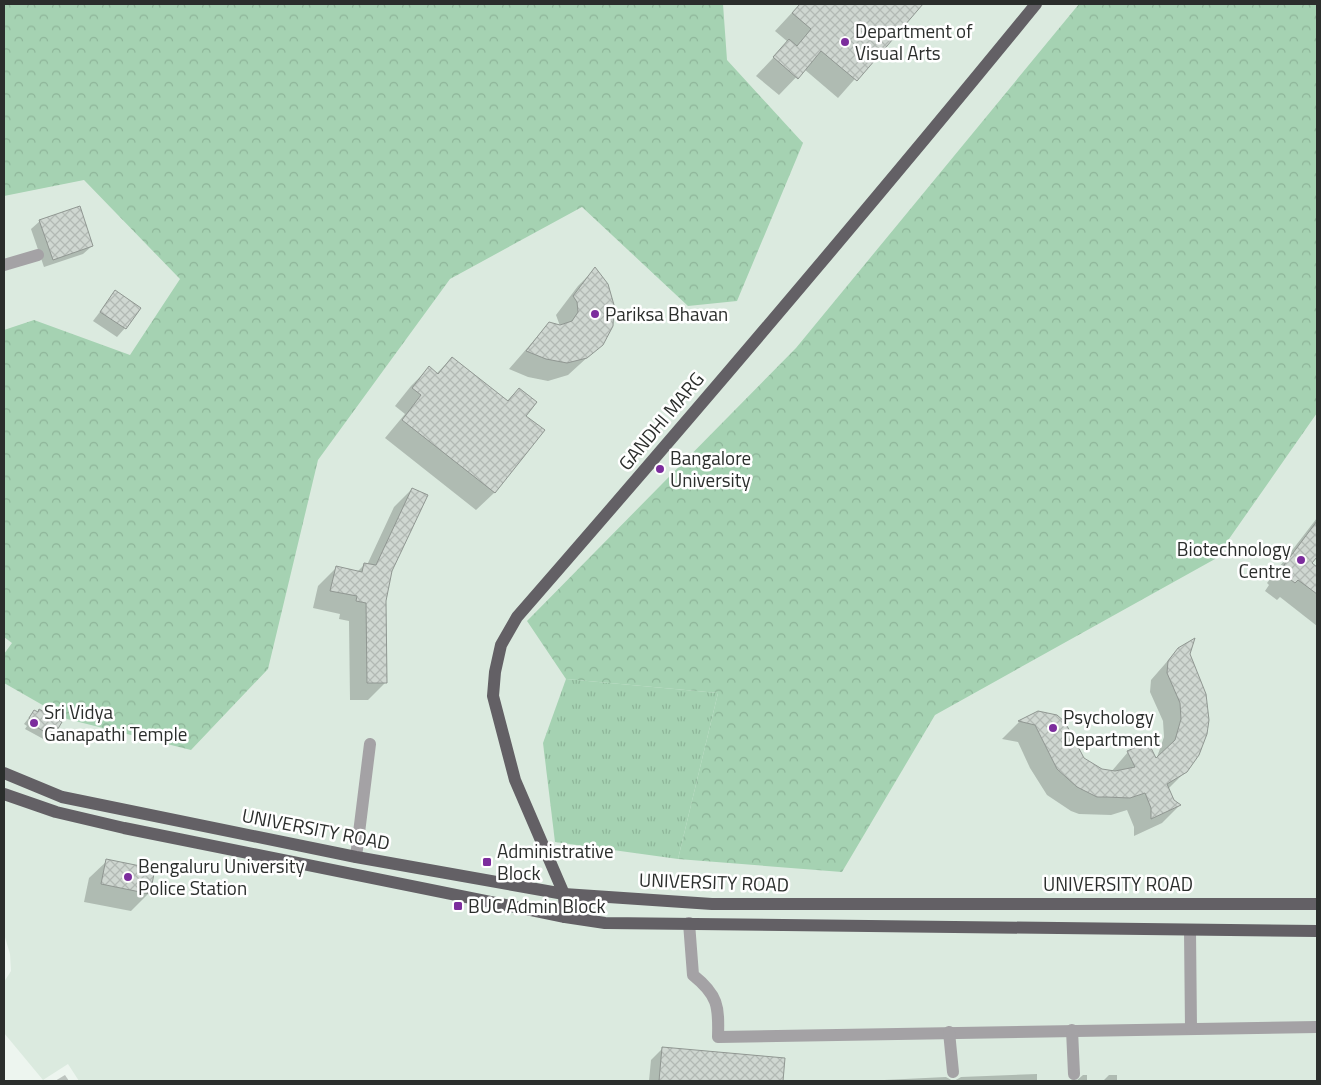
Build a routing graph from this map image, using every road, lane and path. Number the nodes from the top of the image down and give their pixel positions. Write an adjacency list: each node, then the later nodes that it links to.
1 (1036, 4): 10 (main road, GANDHI MARG)
2 (38, 255): 3 (street)
3 (4, 265)
4 (370, 744): 9 (street)
5 (4, 773): 7 (main road, UNIVERSITY ROAD)
6 (4, 794): 8 (main road, UNIVERSITY ROAD)
7 (217, 828): 8 (main road); 9 (main road, UNIVERSITY ROAD)
8 (214, 846): 12 (main road, UNIVERSITY ROAD)
9 (356, 857): 10 (main road, UNIVERSITY ROAD)
10 (564, 894): 11 (main road, UNIVERSITY ROAD); 12 (main road, GANDHI MARG)
11 (1317, 904)
12 (565, 917): 13 (main road, UNIVERSITY ROAD)
13 (689, 922): 14 (main road, UNIVERSITY ROAD); 19 (street)
14 (1190, 930): 15 (main road, UNIVERSITY ROAD); 17 (street)
15 (1317, 932)
16 (1317, 1026): 17 (street)
17 (1191, 1028): 18 (street)
18 (1072, 1030): 19 (street); 21 (street)
19 (949, 1032): 20 (street)
20 (953, 1072)
21 (1074, 1074)

